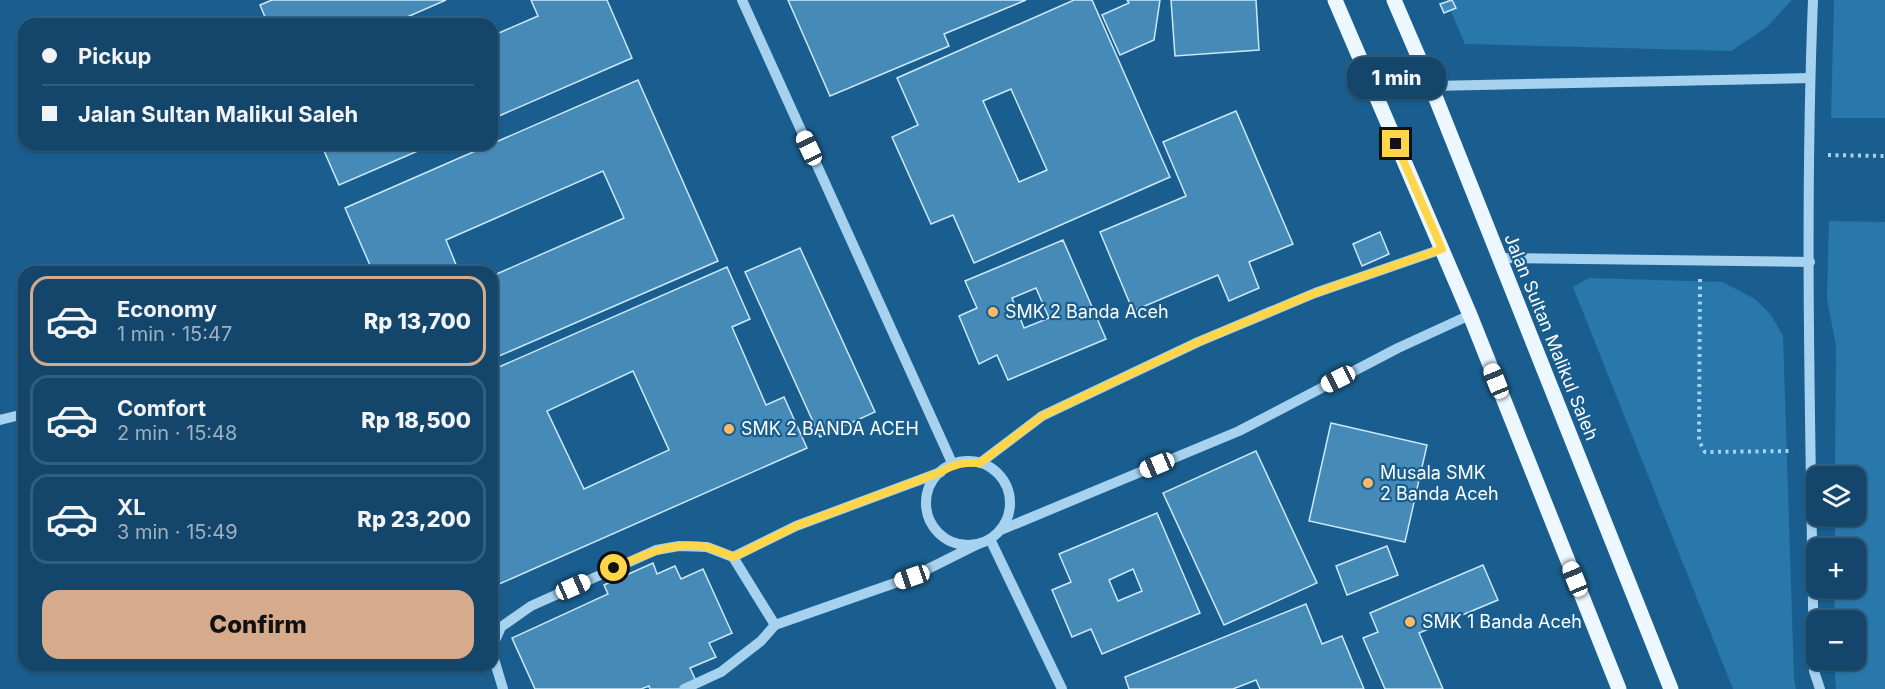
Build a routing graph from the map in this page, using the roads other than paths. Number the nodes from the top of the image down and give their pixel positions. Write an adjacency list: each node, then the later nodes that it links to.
1 (742, 0): 14 (street)
2 (1335, 0): 7 (main road)
3 (1394, 0): 6 (main road, Jalan Sultan Malikul Saleh)
4 (1813, 0): 5 (street)
5 (1809, 78): 6 (street); 9 (street)
6 (1431, 86): 8 (main road, Jalan Sultan Malikul Saleh)
7 (1442, 249): 10 (main road); 13 (street)
8 (1499, 258): 9 (street); 27 (main road, Jalan Sultan Malikul Saleh)
9 (1809, 262): 28 (street)
10 (1470, 315): 16 (street); 26 (main road)
11 (18, 416): 12 (street)
12 (0, 420)
13 (980, 463): 14 (street); 16 (street)
14 (953, 465): 15 (street)
15 (941, 472): 18 (street); 19 (street)
16 (1001, 530): 17 (street)
17 (990, 539): 18 (street); 25 (street)
18 (978, 544): 20 (street)
19 (734, 557): 20 (street); 21 (street)
20 (775, 625): 24 (street)
21 (498, 633)
22 (498, 671): 23 (street)
23 (503, 689)
24 (684, 689)
25 (1062, 689)
26 (1619, 689)
27 (1671, 689)
28 (1820, 689)

